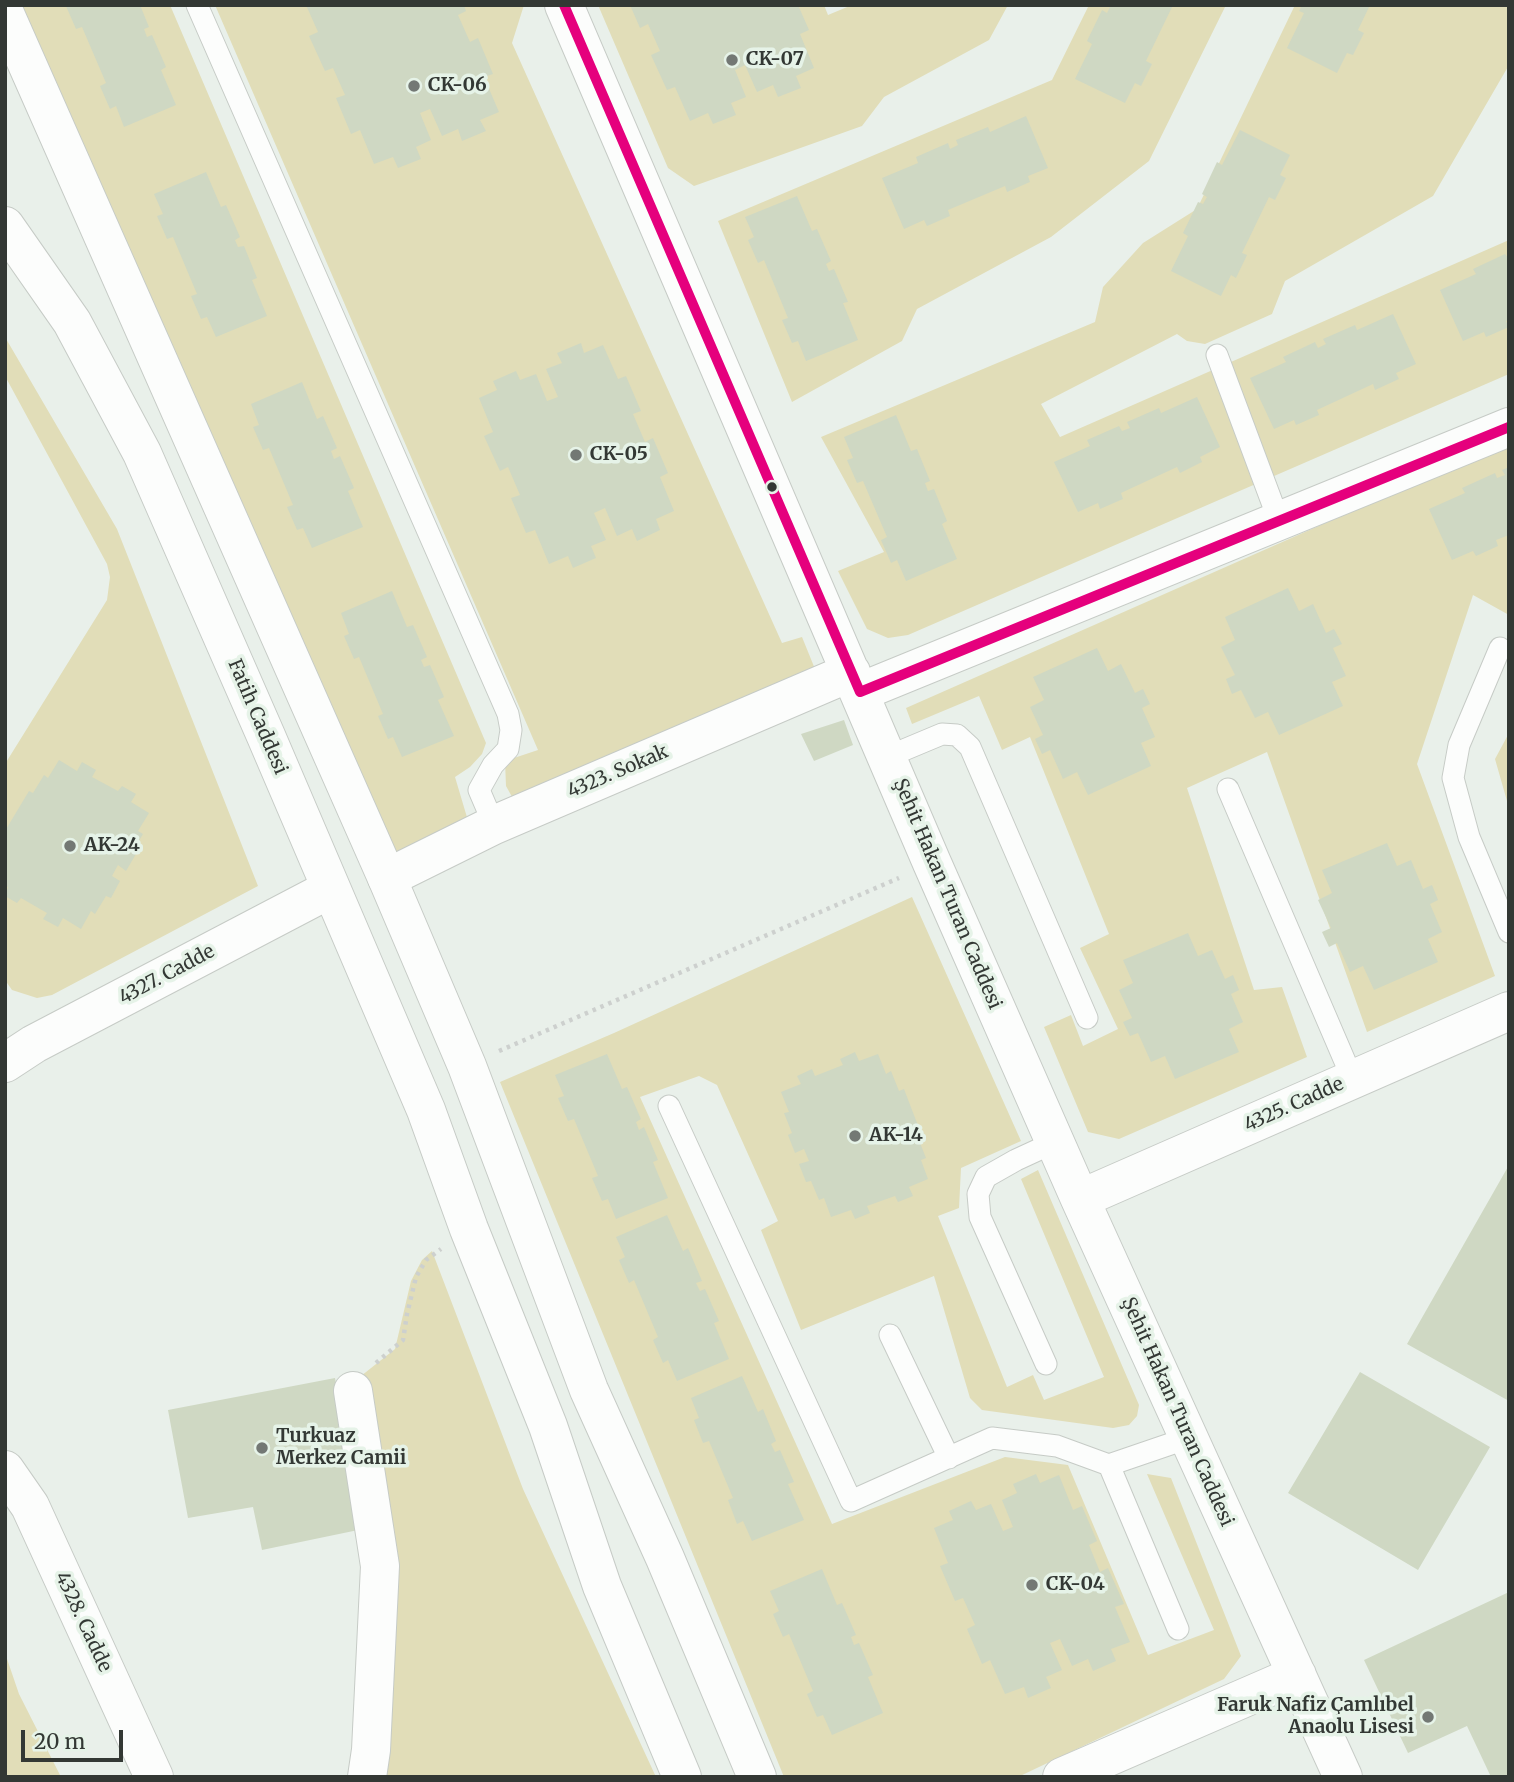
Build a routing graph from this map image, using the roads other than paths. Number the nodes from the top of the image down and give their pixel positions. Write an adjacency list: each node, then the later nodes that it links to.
1 (197, 5): 12 (lane)
2 (564, 5): 9 (street, Şehit Hakan Turan Caddesi)
3 (5, 14): 13 (street)
4 (5, 226): 14 (street, Fatih Caddesi)
5 (1217, 355): 7 (lane)
6 (1509, 427): 7 (street, 4323. Sokak)
7 (1279, 522): 9 (street, 4323. Sokak)
8 (1500, 648): 15 (lane)
9 (855, 682): 10 (street, Şehit Hakan Turan Caddesi); 12 (street, 4323. Sokak)
10 (887, 757): 17 (lane); 21 (street, Şehit Hakan Turan Caddesi)
11 (1228, 789): 19 (lane)
12 (494, 825): 13 (street, 4323. Sokak)
13 (387, 877): 35 (street)
14 (330, 889): 18 (street, 4327. Cadde); 34 (street, Fatih Caddesi)
15 (1509, 932)
16 (1509, 1011): 19 (street, 4325. Cadde)
17 (1087, 1018)
18 (5, 1063)
19 (1353, 1080): 22 (street, 4325. Cadde)
20 (669, 1106): 27 (lane)
21 (1055, 1142): 22 (street, Şehit Hakan Turan Caddesi); 24 (lane)
22 (1080, 1199): 26 (street, Şehit Hakan Turan Caddesi)
23 (890, 1335): 27 (lane)
24 (1046, 1364)
25 (352, 1391): 33 (street)
26 (1188, 1438): 28 (lane); 31 (street, Şehit Hakan Turan Caddesi)
27 (949, 1458): 28 (lane)
28 (1109, 1465): 30 (lane)
29 (5, 1470): 32 (street, 4328. Cadde)
30 (1178, 1629)
31 (1297, 1675): 36 (street); 37 (street, Şehit Hakan Turan Caddesi)
32 (154, 1777)
33 (367, 1777)
34 (682, 1777)
35 (757, 1777)
36 (1062, 1777)
37 (1343, 1777)

